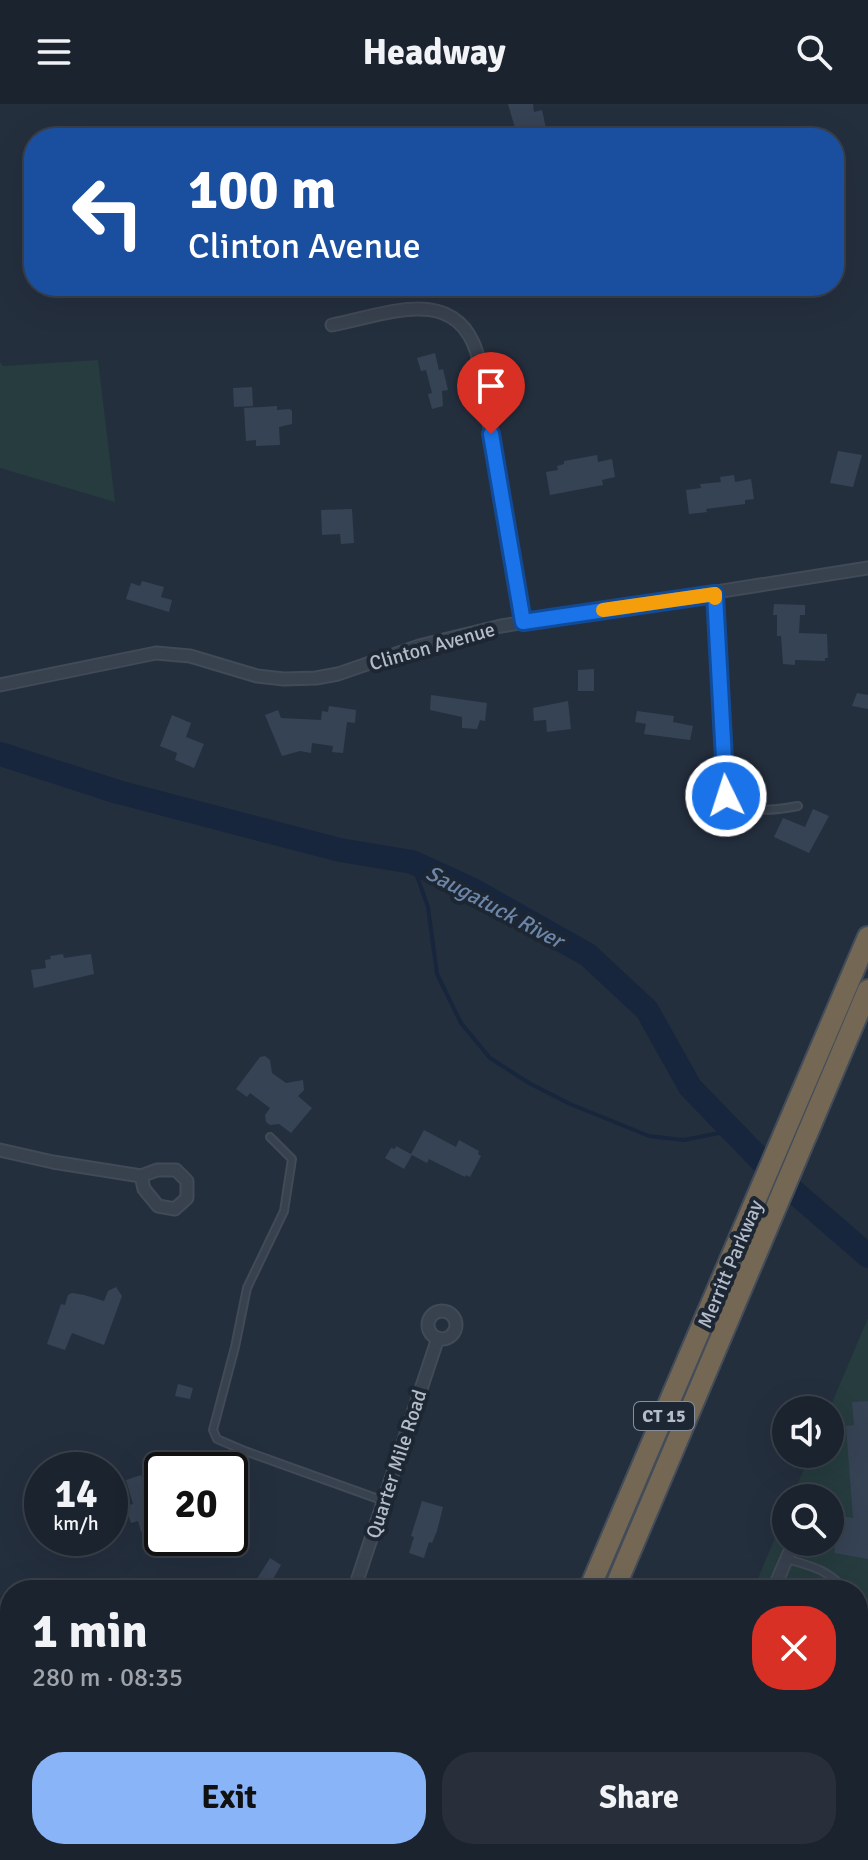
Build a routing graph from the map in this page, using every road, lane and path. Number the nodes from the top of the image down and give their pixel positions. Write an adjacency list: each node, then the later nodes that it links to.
1 (332, 325): 4 (street)
2 (868, 568): 3 (street, Clinton Avenue)
3 (715, 594): 4 (street, Clinton Avenue); 6 (lane)
4 (523, 622): 5 (street, Clinton Avenue)
5 (0, 685)
6 (798, 806)
7 (868, 937): 9 (highway, Merritt Parkway / CT 15)
8 (868, 990): 9 (highway, Merritt Parkway / CT 15)
9 (811, 1100): 13 (highway, Merritt Parkway / CT 15)
10 (270, 1137): 15 (lane)
11 (0, 1150): 12 (street)
12 (141, 1176)
13 (748, 1247): 19 (highway, Merritt Parkway / CT 15); 20 (highway, Merritt Parkway / CT 15)
14 (438, 1338): 15 (street, Quarter Mile Road)
15 (384, 1501): 18 (street, Quarter Mile Road)
16 (788, 1556): 17 (street)
17 (787, 1559): 21 (street); 22 (lane)
18 (357, 1580)
19 (594, 1580)
20 (618, 1580)
21 (778, 1580)
22 (837, 1580)

